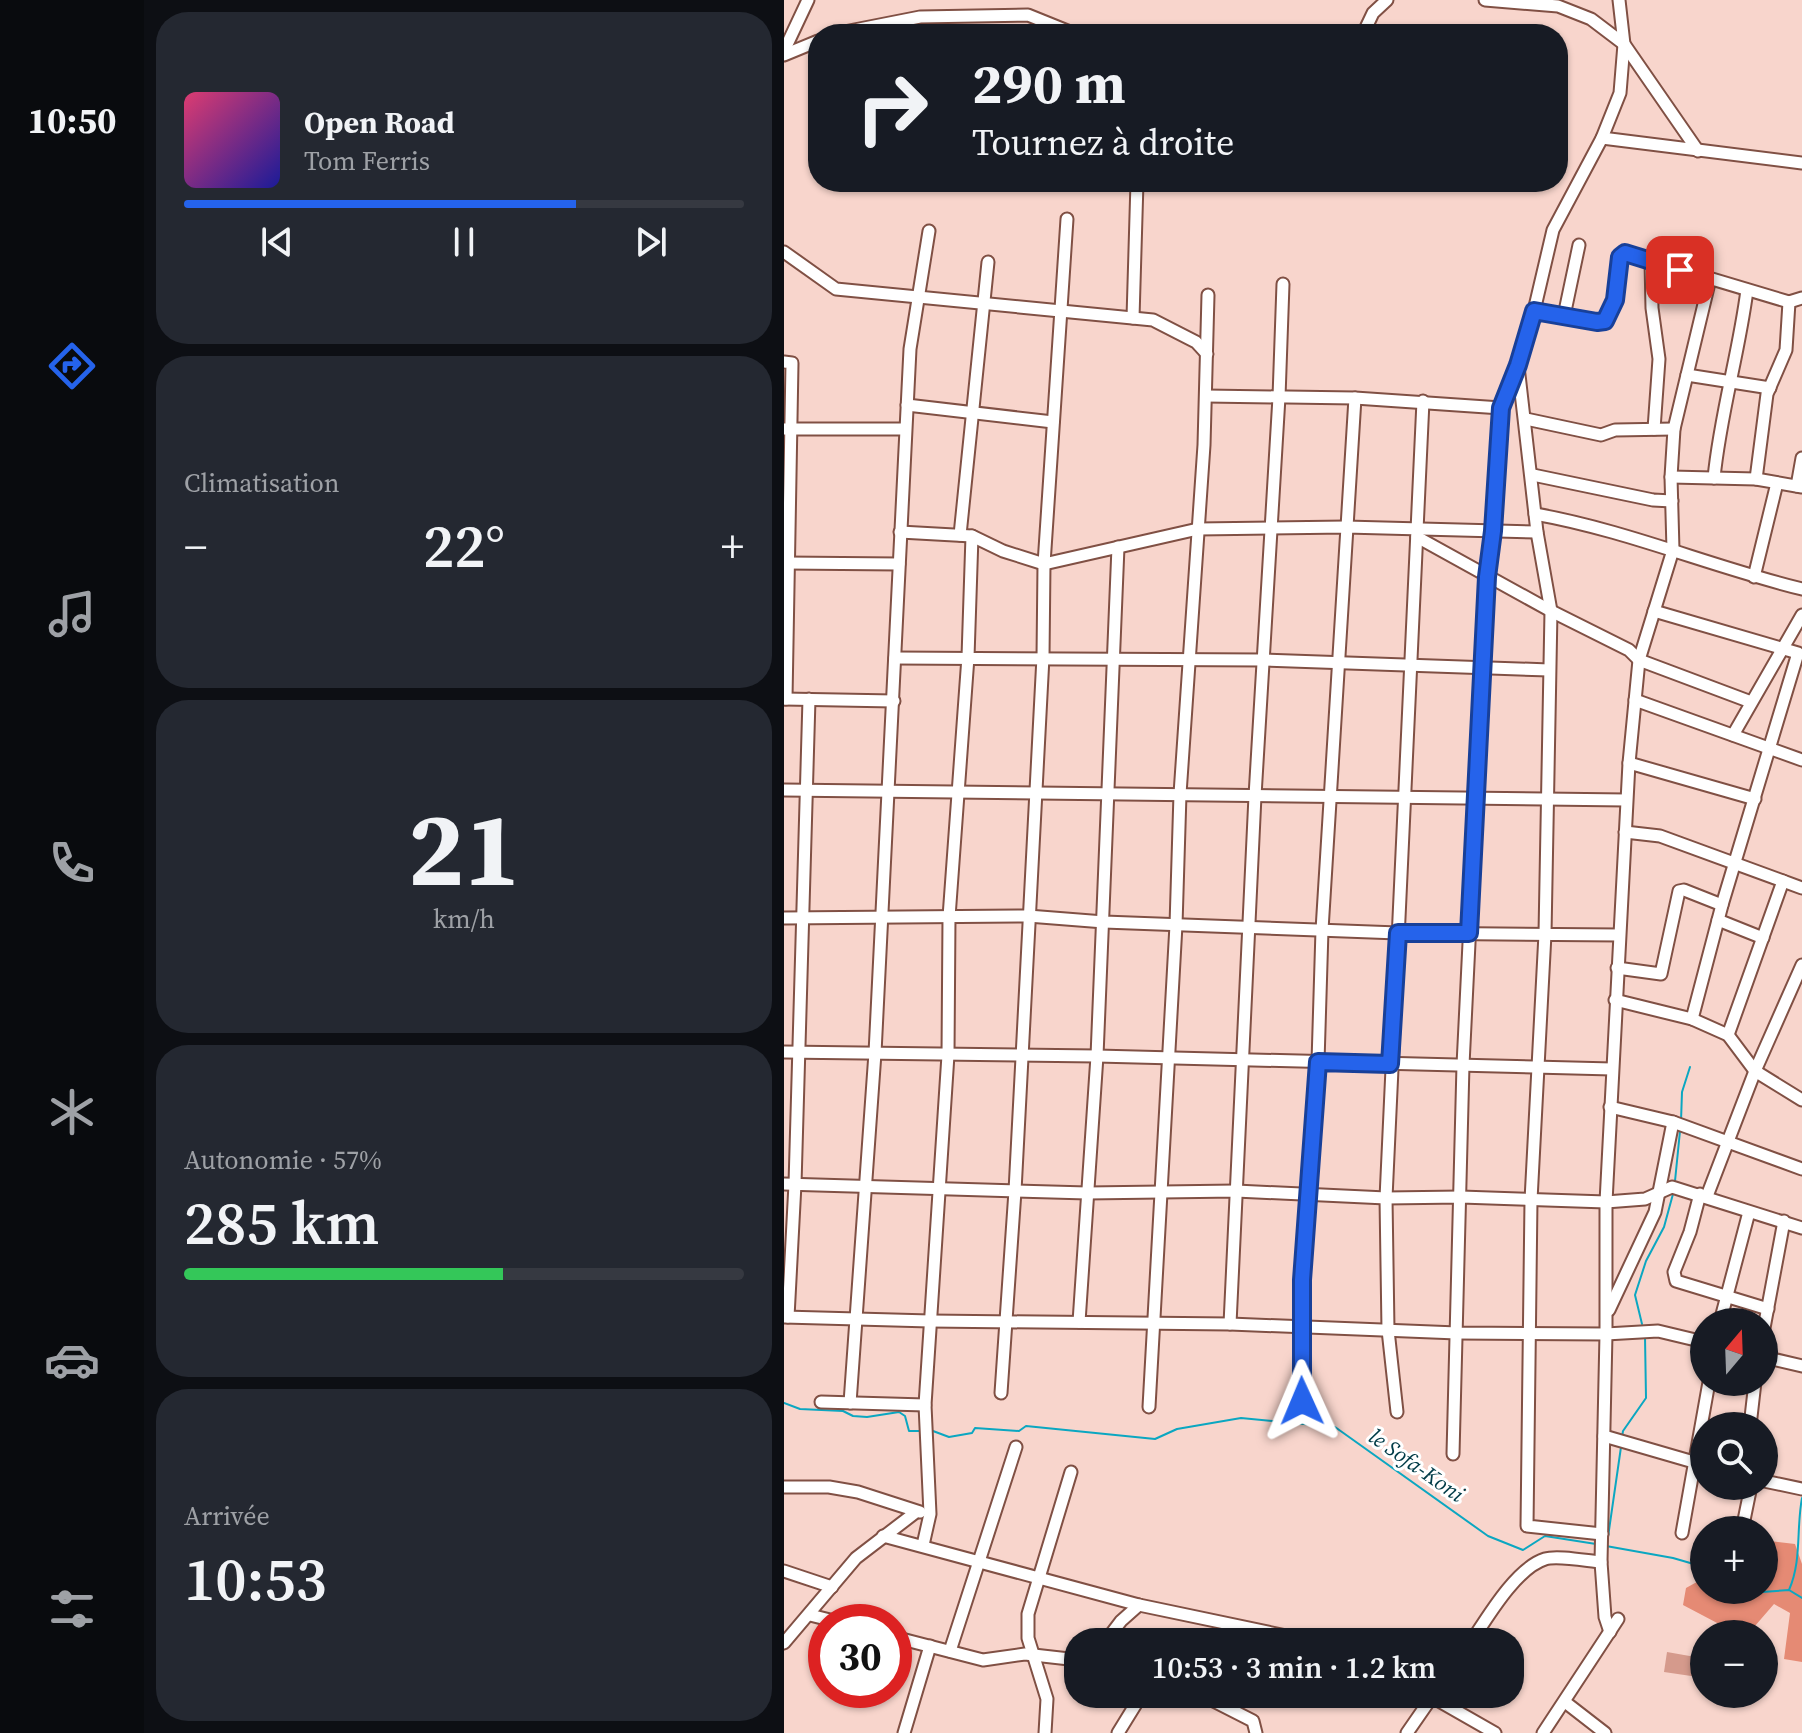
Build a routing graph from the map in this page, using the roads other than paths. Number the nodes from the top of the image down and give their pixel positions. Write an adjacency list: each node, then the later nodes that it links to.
1 (808, 0): 12 (street)
2 (1033, 0): 6 (street)
3 (1387, 0): 9 (street)
4 (1485, 0): 10 (street)
5 (1619, 0): 10 (street)
6 (1028, 15): 7 (street); 8 (street)
7 (885, 24)
8 (1050, 24)
9 (1368, 24)
10 (1624, 44): 13 (street); 14 (street)
11 (808, 45): 12 (street)
12 (784, 53)
13 (1602, 138): 14 (street); 32 (street)
14 (1698, 151): 15 (street)
15 (1802, 163)
16 (1137, 192): 34 (street)
17 (1067, 219): 31 (street)
18 (929, 231): 27 (street)
19 (1579, 245): 33 (street)
20 (784, 252): 27 (street)
21 (1651, 261): 23 (street); 33 (street); 51 (street)
22 (988, 262): 30 (street)
23 (1710, 279): 25 (street); 38 (street)
24 (1283, 284): 42 (street)
25 (1747, 290): 29 (street); 39 (street)
26 (1208, 295): 35 (street)
27 (918, 297): 30 (street); 45 (street)
28 (1802, 298): 29 (street)
29 (1789, 302): 40 (street)
30 (984, 303): 31 (street); 47 (street)
31 (1061, 311): 34 (street); 49 (street)
32 (1534, 311): 33 (street); 37 (street)
33 (1564, 316)
34 (1133, 318): 35 (street)
35 (1207, 354): 41 (street)
36 (784, 362): 53 (street)
37 (1518, 365): 46 (street); 48 (street)
38 (1687, 375): 39 (street); 52 (street)
39 (1731, 382): 40 (street); 57 (street)
40 (1770, 388): 58 (street)
41 (1206, 396): 42 (street); 64 (street)
42 (1279, 397): 43 (street); 65 (street)
43 (1355, 398): 44 (street); 63 (street)
44 (1423, 401): 46 (street); 69 (street)
45 (907, 405): 47 (street); 50 (street)
46 (1501, 408): 66 (street)
47 (973, 413): 49 (street); 70 (street)
48 (1526, 419): 51 (street); 55 (street)
49 (1053, 422): 75 (street)
50 (905, 429): 53 (street); 67 (street)
51 (1654, 429): 52 (street)
52 (1674, 429): 56 (street)
53 (788, 430): 73 (street)
54 (1802, 458): 60 (street)
55 (1533, 475): 61 (street); 62 (street)
56 (1671, 477): 57 (street); 61 (street)
57 (1714, 478): 58 (street)
58 (1756, 479): 59 (street)
59 (1777, 483): 60 (street); 77 (street)
60 (1800, 487)
61 (1672, 501): 72 (street)
62 (1535, 514): 68 (street); 72 (street)
63 (1346, 527): 65 (street); 69 (street); 90 (street)
64 (1198, 529): 65 (street); 71 (street); 87 (street)
65 (1270, 530): 88 (street)
66 (1493, 531): 68 (street); 69 (street); 76 (street)
67 (900, 532): 70 (street); 74 (street)
68 (1537, 532): 79 (street)
69 (1417, 534): 76 (street); 91 (street)
70 (966, 536): 75 (street); 83 (street)
71 (1118, 547): 75 (street); 86 (street)
72 (1673, 550): 77 (street); 80 (street)
73 (786, 563): 74 (street); 94 (street)
74 (899, 564): 85 (street)
75 (1044, 564): 84 (street)
76 (1487, 577): 79 (street); 92 (street)
77 (1754, 577): 78 (street)
78 (1802, 589)
79 (1551, 611): 89 (street); 93 (street)
80 (1654, 611): 82 (street); 89 (street)
81 (1802, 615): 82 (street)
82 (1782, 648): 98 (street); 100 (street)
83 (968, 657): 84 (street); 85 (street); 106 (street)
84 (1043, 657): 86 (street); 107 (street)
85 (895, 658): 97 (street)
86 (1115, 658): 87 (street); 108 (street)
87 (1189, 660): 88 (street); 109 (street)
88 (1263, 660): 90 (street); 110 (street)
89 (1639, 660): 96 (street); 98 (street)
90 (1339, 664): 91 (street); 111 (street)
91 (1411, 666): 92 (street); 112 (street)
92 (1484, 668): 93 (street); 113 (street)
93 (1549, 670): 114 (street)
94 (785, 699): 95 (street)
95 (809, 699): 97 (street); 104 (street)
96 (1635, 700): 99 (street); 102 (street)
97 (894, 701): 105 (street)
98 (1751, 702): 99 (street)
99 (1733, 735): 100 (street)
100 (1770, 749): 101 (street); 115 (street)
101 (1802, 760)
102 (1629, 763): 115 (street); 116 (street)
103 (784, 790): 104 (street)
104 (806, 790): 105 (street); 123 (street)
105 (890, 791): 106 (street); 124 (street)
106 (959, 792): 107 (street); 125 (street)
107 (1036, 793): 108 (street); 122 (street)
108 (1109, 794): 109 (street); 128 (street)
109 (1180, 795): 110 (street); 129 (street)
110 (1255, 796): 111 (street); 130 (street)
111 (1330, 797): 112 (street); 131 (street)
112 (1404, 798): 113 (street); 132 (street)
113 (1476, 798): 114 (street); 133 (street)
114 (1546, 799): 116 (street); 134 (street)
115 (1755, 799): 118 (street)
116 (1626, 800): 117 (street)
117 (1625, 832): 118 (street); 135 (street)
118 (1734, 864): 119 (street); 121 (street)
119 (1783, 881): 120 (street); 136 (street)
120 (1802, 888)
121 (1722, 905): 127 (street); 138 (street)
122 (1028, 916): 125 (street); 128 (street); 147 (street)
123 (803, 917): 124 (street); 126 (street); 143 (street)
124 (881, 917): 125 (street); 144 (street)
125 (949, 917): 145 (street)
126 (784, 918)
127 (1718, 920): 136 (street); 140 (street)
128 (1104, 922): 129 (street); 146 (street)
129 (1176, 925): 130 (street); 148 (street)
130 (1251, 927): 131 (street); 149 (street)
131 (1322, 930): 132 (street); 150 (street)
132 (1398, 933): 133 (street); 151 (street)
133 (1469, 933): 134 (street); 152 (street)
134 (1545, 934): 135 (street); 153 (street)
135 (1619, 935): 138 (street)
136 (1763, 938): 141 (street)
137 (1802, 965): 155 (street)
138 (1617, 968): 139 (street)
139 (1615, 1000): 140 (street); 154 (street)
140 (1692, 1019): 141 (street)
141 (1728, 1035): 155 (street)
142 (784, 1052): 143 (street)
143 (798, 1053): 144 (street); 161 (street)
144 (875, 1053): 145 (street); 162 (street)
145 (948, 1055): 147 (street); 163 (street)
146 (1097, 1056): 147 (street); 148 (street); 168 (street)
147 (1022, 1057): 164 (street)
148 (1169, 1059): 149 (street); 165 (street)
149 (1243, 1060): 150 (street); 166 (street)
150 (1318, 1062): 151 (street); 169 (street)
151 (1390, 1064): 152 (street); 172 (street)
152 (1463, 1065): 153 (street); 171 (street)
153 (1537, 1066): 154 (street); 173 (street)
154 (1612, 1069): 157 (street)
155 (1755, 1071): 156 (street); 159 (street)
156 (1802, 1100)
157 (1610, 1107): 158 (street); 174 (street)
158 (1678, 1124): 159 (street); 167 (street)
159 (1727, 1141): 160 (street); 170 (street)
160 (1802, 1169)
161 (790, 1184): 162 (street); 183 (street)
162 (867, 1185): 163 (street); 184 (street)
163 (940, 1187): 164 (street); 185 (street)
164 (1015, 1191): 168 (street); 186 (street)
165 (1161, 1191): 166 (street); 168 (street); 188 (street)
166 (1236, 1191): 169 (street); 189 (street)
167 (1658, 1191): 170 (street); 174 (street); 182 (street)
168 (1087, 1193): 187 (street)
169 (1309, 1195): 172 (street); 190 (street)
170 (1703, 1195): 175 (street); 178 (street)
171 (1461, 1197): 172 (street); 173 (street); 192 (street)
172 (1386, 1198): 191 (street)
173 (1531, 1200): 174 (street); 193 (street)
174 (1606, 1202): 182 (street)
175 (1749, 1212): 176 (street); 178 (street)
176 (1784, 1221): 177 (street); 181 (street)
177 (1802, 1228)
178 (1725, 1296): 179 (street); 180 (street)
179 (1723, 1308)
180 (1765, 1308)
181 (1768, 1308)
182 (1606, 1315): 194 (street)
183 (786, 1317): 184 (street)
184 (858, 1318): 185 (street); 201 (street)
185 (930, 1321): 186 (street); 202 (street)
186 (1006, 1322): 187 (street); 198 (street)
187 (1079, 1322): 188 (street)
188 (1154, 1323): 189 (street); 203 (street)
189 (1230, 1324): 190 (street)
190 (1301, 1328): 191 (street); 199 (street)
191 (1388, 1330): 192 (street); 204 (street)
192 (1457, 1333): 193 (street); 207 (street)
193 (1529, 1334): 194 (street); 217 (street)
194 (1606, 1334): 195 (street); 205 (street)
195 (1690, 1339)
196 (1778, 1360): 197 (street)
197 (1802, 1366)
198 (1001, 1393)
199 (1302, 1401)
200 (821, 1402): 201 (street)
201 (850, 1403): 202 (street)
202 (925, 1405): 215 (street)
203 (1149, 1407)
204 (1397, 1412)
205 (1604, 1436): 208 (street); 217 (street)
206 (1016, 1447): 220 (street)
207 (1453, 1454)
208 (1690, 1461)
209 (1071, 1472): 223 (street)
210 (1778, 1484): 212 (street)
211 (784, 1487): 214 (street)
212 (1802, 1489)
213 (1691, 1500): 216 (street)
214 (916, 1512): 215 (street); 218 (street)
215 (930, 1514): 219 (street)
216 (1682, 1533)
217 (1602, 1534): 221 (street)
218 (883, 1536): 219 (street); 224 (street)
219 (923, 1545): 220 (street)
220 (979, 1561): 223 (street); 236 (street)
221 (1601, 1562): 231 (street); 232 (street)
222 (784, 1571): 224 (street)
223 (1039, 1577): 226 (street); 237 (street)
224 (832, 1587): 225 (street)
225 (819, 1604)
226 (1139, 1605): 229 (street); 230 (street)
227 (808, 1617): 234 (street)
228 (1618, 1619): 232 (street)
229 (1116, 1628)
230 (1248, 1628)
231 (1480, 1628)
232 (1610, 1632): 239 (street)
233 (912, 1642): 235 (street)
234 (784, 1643)
235 (930, 1646): 236 (street); 244 (street)
236 (950, 1651): 237 (street)
237 (1033, 1655): 238 (street); 245 (street)
238 (1064, 1658)
239 (1565, 1702): 250 (street); 251 (street)
240 (1133, 1708): 246 (street)
241 (1227, 1708): 247 (street)
242 (1425, 1708): 248 (street)
243 (1453, 1708): 249 (street)
244 (904, 1733)
245 (1045, 1733)
246 (1118, 1733)
247 (1256, 1733)
248 (1407, 1733)
249 (1495, 1733)
250 (1543, 1733)
251 (1605, 1733)

